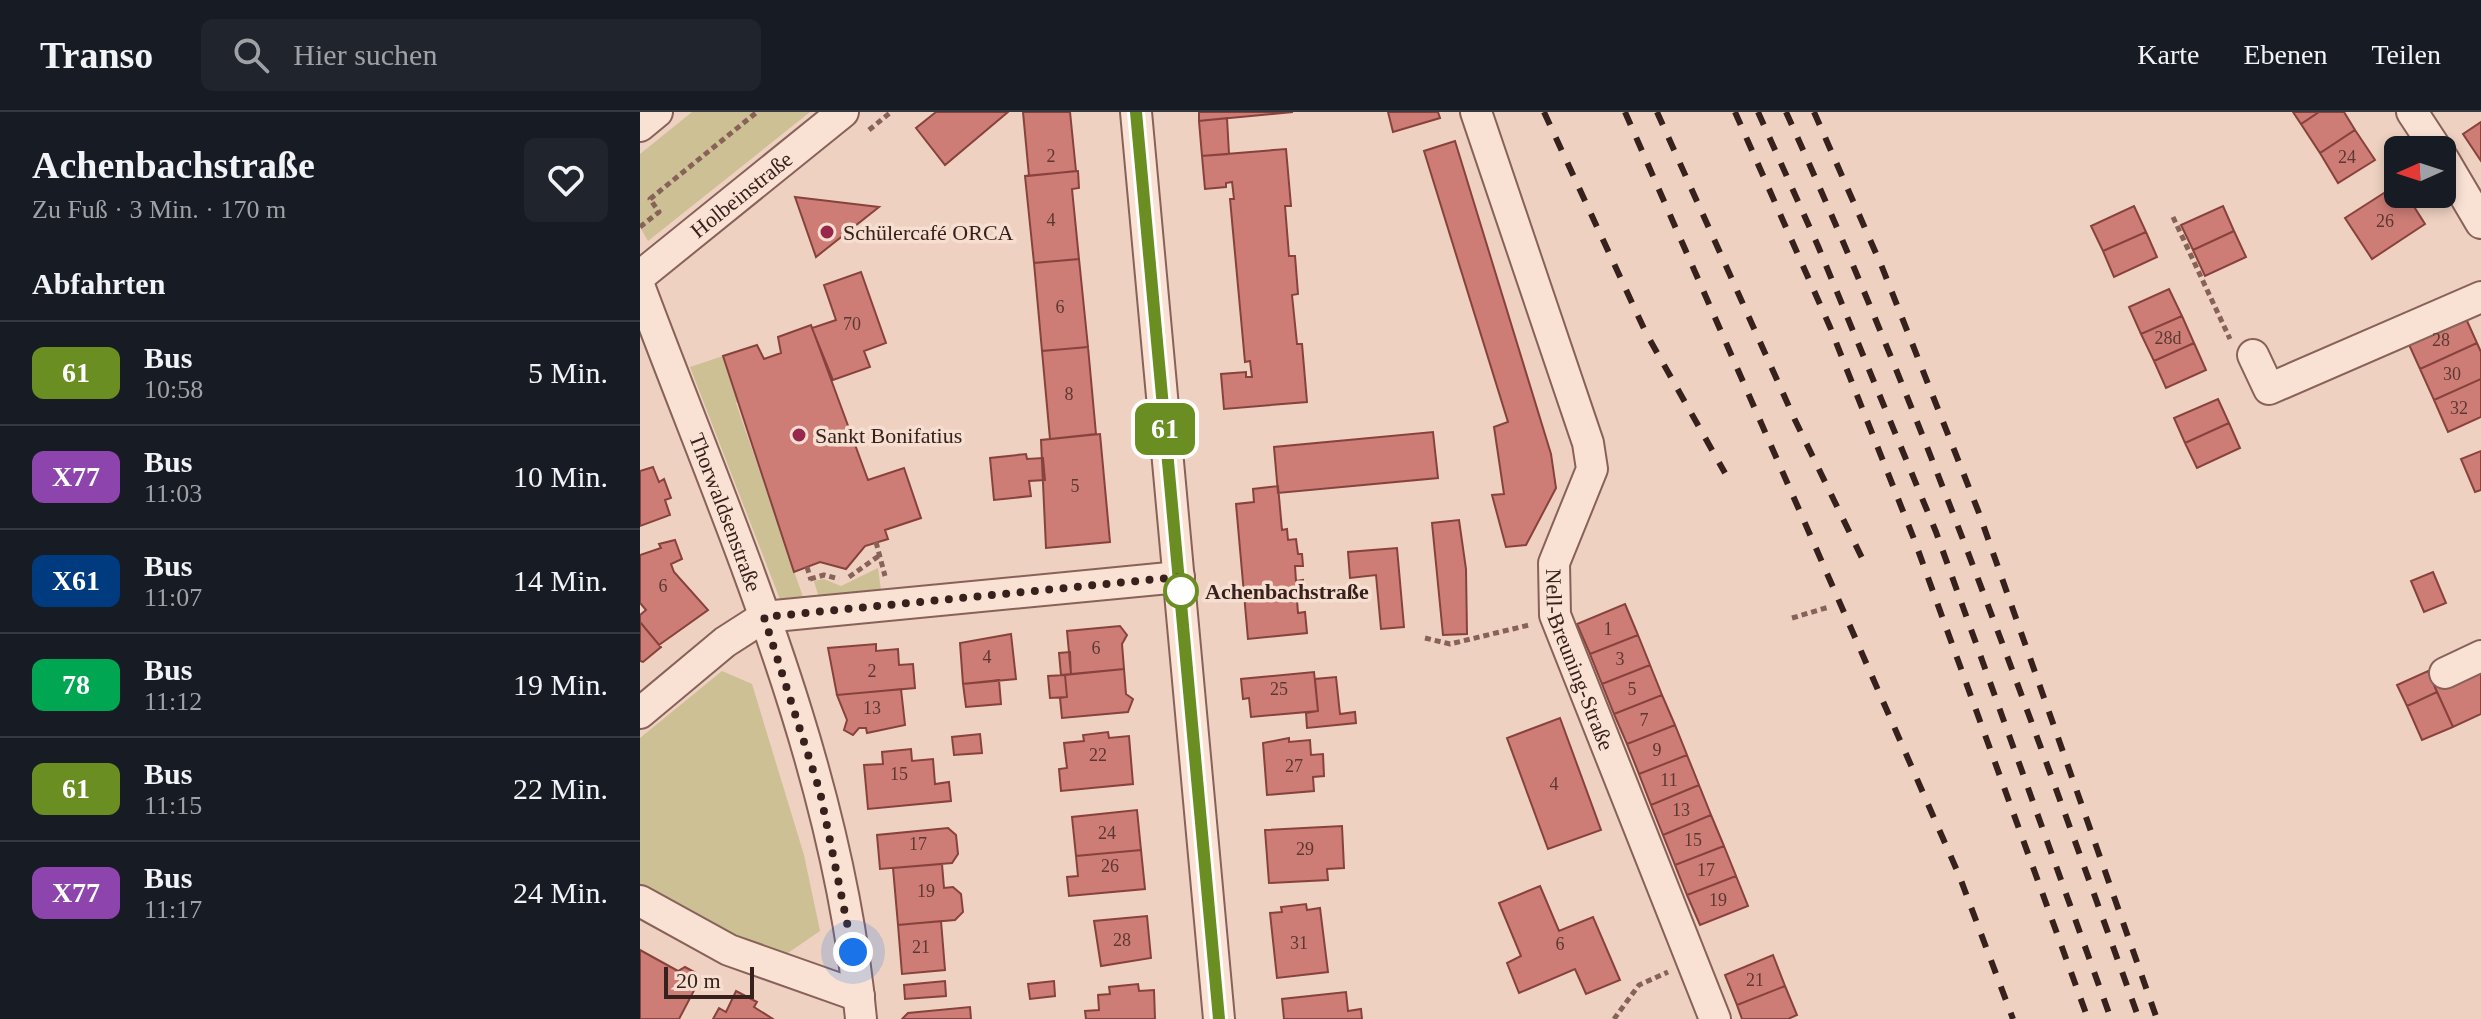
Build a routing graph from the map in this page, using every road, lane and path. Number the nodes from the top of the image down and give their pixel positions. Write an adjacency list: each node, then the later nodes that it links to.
1 (657, 112): 7 (street)
2 (757, 112): 12 (path)
3 (843, 112): 13 (street, Holbeinstraße)
4 (1136, 112): 18 (street)
5 (1476, 112): 29 (street, Nell-Breuning-Straße)
6 (2412, 112): 8 (street)
7 (640, 126)
8 (2428, 136)
9 (2456, 181): 11 (street)
10 (2173, 217): 16 (path)
11 (2481, 223)
12 (640, 227)
13 (640, 276)
14 (640, 288): 21 (street, Thorwaldsenstraße)
15 (2481, 297): 16 (street)
16 (2253, 355)
17 (880, 555): 19 (path)
18 (1179, 577): 21 (street); 31 (street)
19 (810, 579)
20 (1829, 607): 22 (path)
21 (764, 617): 27 (street); 30 (street, Thorwaldsenstraße)
22 (1792, 618)
23 (1535, 624): 24 (path)
24 (1425, 638)
25 (2481, 656): 26 (street)
26 (2445, 673)
27 (640, 713)
28 (640, 901): 30 (street)
29 (1691, 963): 32 (path); 33 (street, Nell-Breuning-Straße)
30 (860, 1008)
31 (1219, 1019)
32 (1614, 1019)
33 (1715, 1019)

